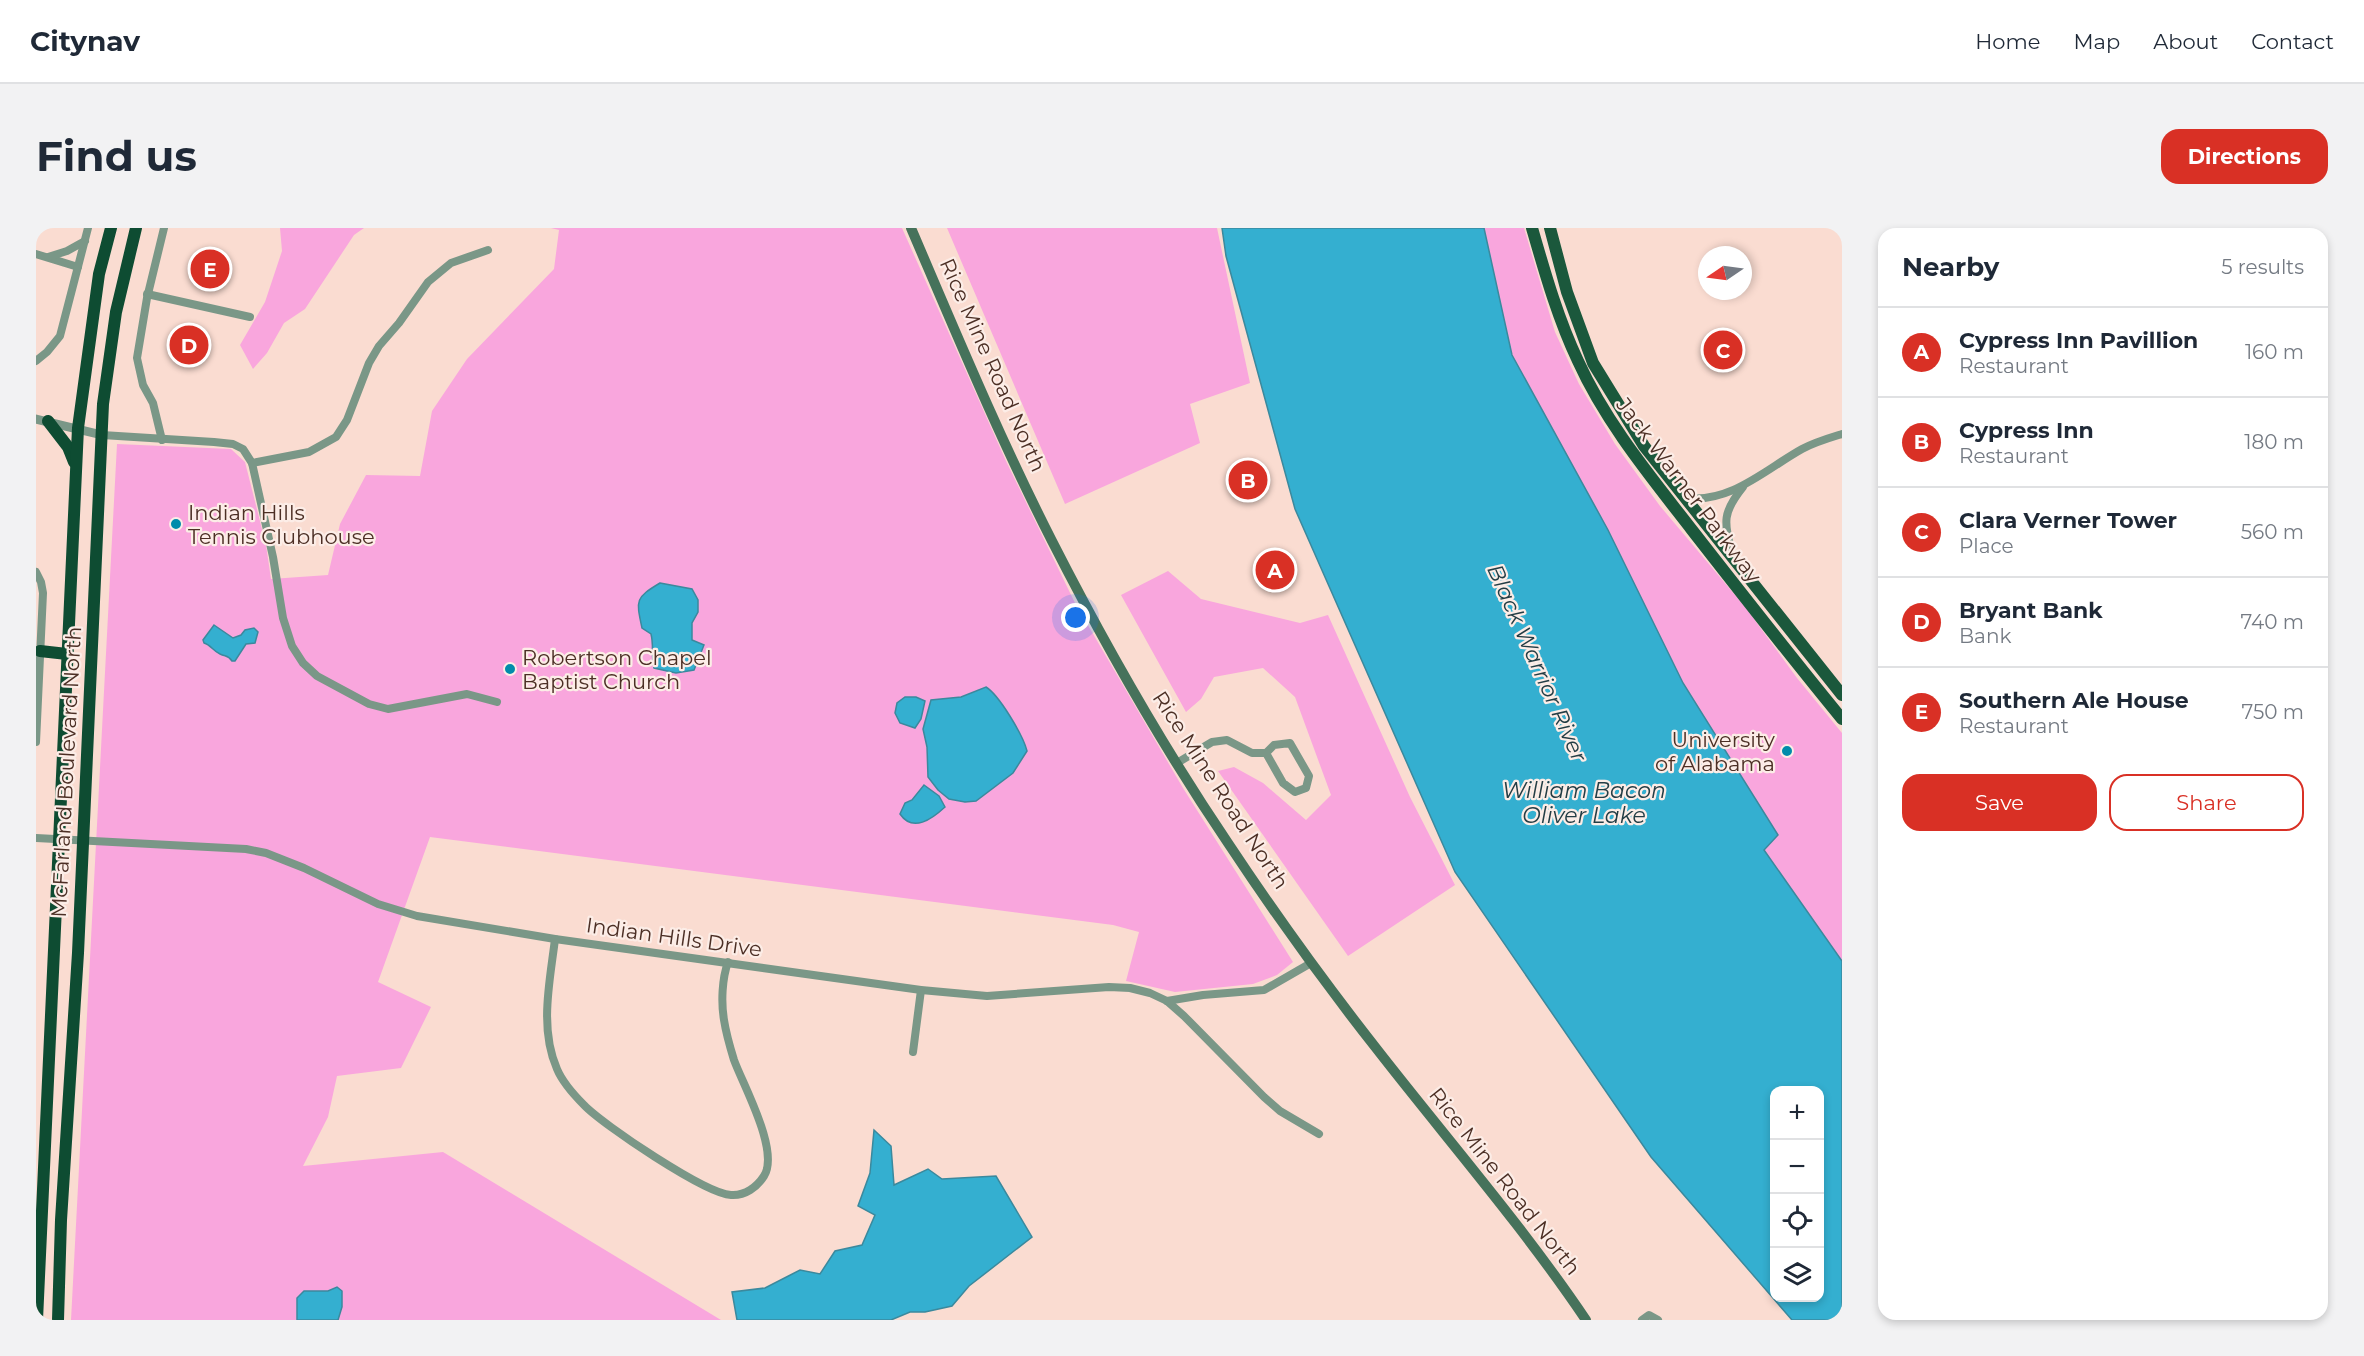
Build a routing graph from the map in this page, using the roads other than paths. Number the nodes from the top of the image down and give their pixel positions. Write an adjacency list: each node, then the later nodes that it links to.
1 (88, 228): 8 (street)
2 (111, 228): 17 (highway, McFarland Boulevard North)
3 (136, 228): 19 (highway, McFarland Boulevard North)
4 (164, 228): 13 (street)
5 (910, 228): 34 (main road, Rice Mine Road North)
6 (1532, 228): 31 (main road, Jack Warner Parkway)
7 (1550, 228): 24 (main road, Jack Warner Parkway)
8 (85, 241): 11 (street); 12 (street)
9 (488, 250): 21 (street)
10 (36, 254): 11 (street)
11 (46, 258): 12 (street)
12 (78, 267): 15 (street)
13 (147, 294): 14 (street); 20 (street)
14 (250, 317)
15 (36, 361)
16 (42, 420): 17 (street); 22 (highway)
17 (78, 428): 19 (street); 22 (highway, McFarland Boulevard North)
18 (1842, 434): 23 (street)
19 (102, 435): 20 (street); 37 (highway, McFarland Boulevard North)
20 (162, 440): 21 (street)
21 (252, 463): 30 (street)
22 (76, 469): 28 (highway, McFarland Boulevard North)
23 (1744, 486): 24 (street); 25 (street)
24 (1687, 498): 25 (main road, Jack Warner Parkway)
25 (1733, 555): 29 (main road, Jack Warner Parkway)
26 (36, 572): 27 (street)
27 (40, 651): 28 (highway); 32 (street)
28 (67, 654): 36 (highway, McFarland Boulevard North)
29 (1842, 695)
30 (496, 702)
31 (1842, 719)
32 (36, 742)
33 (1266, 753): 33 (street); 34 (street)
34 (1177, 763): 40 (main road, Rice Mine Road North)
35 (36, 838): 36 (street, Indian Hills Drive)
36 (58, 839): 37 (street, Indian Hills Drive); 45 (highway, McFarland Boulevard North)
37 (83, 840): 38 (street, Indian Hills Drive); 46 (highway, McFarland Boulevard North)
38 (555, 939): 39 (street, Indian Hills Drive); 39 (street)
39 (728, 962): 41 (street, Indian Hills Drive)
40 (1311, 963): 42 (street); 47 (main road, Rice Mine Road North)
41 (921, 990): 42 (street, Indian Hills Drive); 43 (street)
42 (1167, 1001): 44 (street)
43 (914, 1052)
44 (1319, 1134)
45 (36, 1320)
46 (58, 1320)
47 (1586, 1320)
48 (1642, 1320): 49 (street)
49 (1658, 1320)

